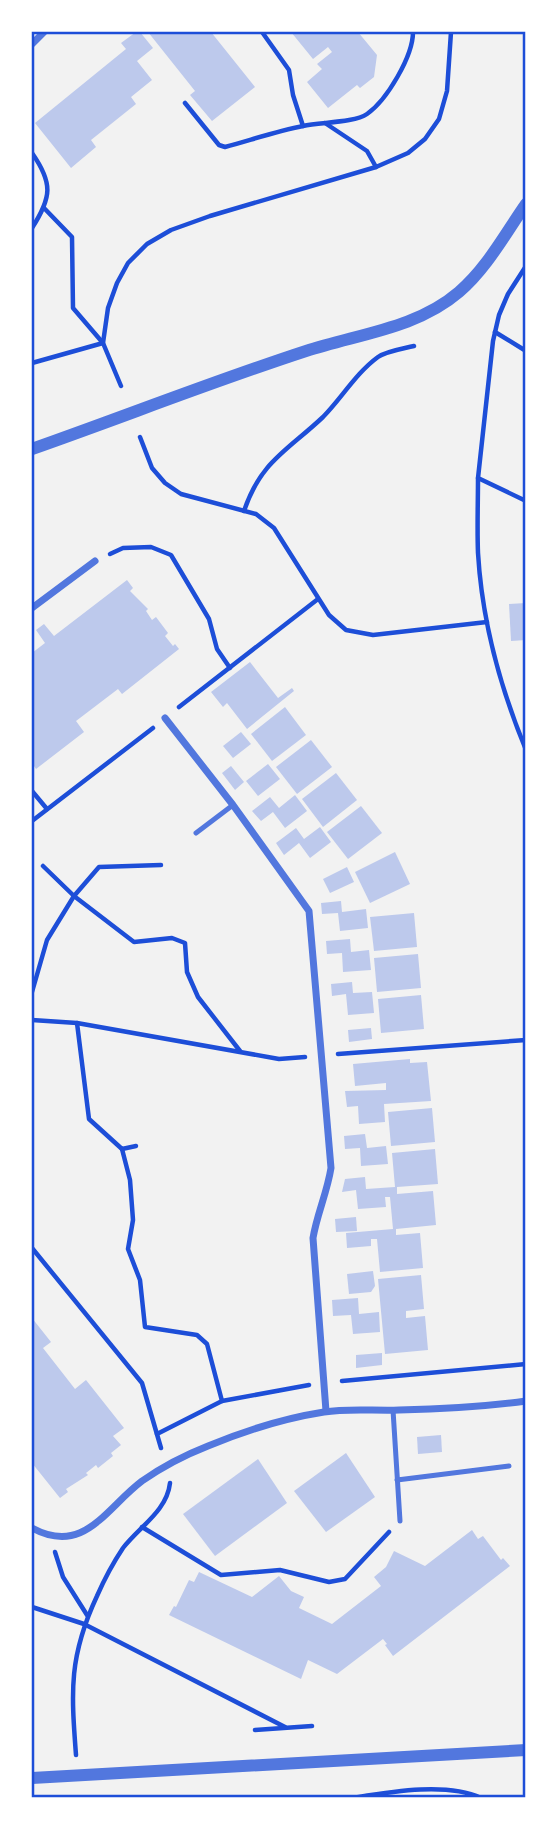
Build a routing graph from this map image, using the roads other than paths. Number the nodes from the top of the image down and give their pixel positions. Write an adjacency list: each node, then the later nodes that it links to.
1 (44, 32): 2 (street)
2 (32, 44)
3 (526, 204): 4 (street)
4 (32, 449)
5 (95, 561): 6 (street)
6 (32, 608)
7 (165, 718): 8 (street)
8 (233, 804): 9 (lane); 12 (street)
9 (196, 833)
10 (526, 1401): 11 (street)
11 (393, 1410): 12 (street); 14 (lane)
12 (326, 1411): 16 (street)
13 (509, 1466): 14 (lane)
14 (397, 1480): 15 (lane)
15 (400, 1521)
16 (32, 1528)
17 (526, 1750): 18 (street)
18 (32, 1778)

